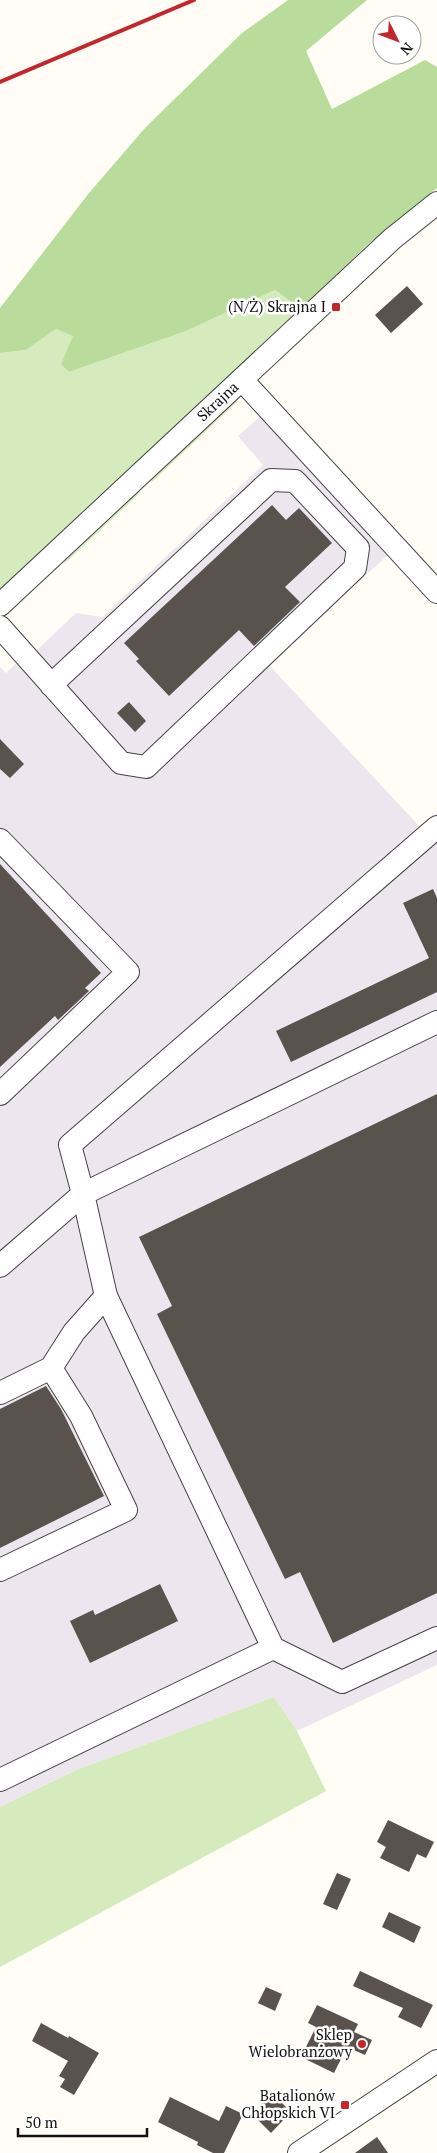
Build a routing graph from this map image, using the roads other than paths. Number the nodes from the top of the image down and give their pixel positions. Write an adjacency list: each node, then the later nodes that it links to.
1 (437, 202): 2 (street, Skrajna)
2 (242, 380): 3 (street); 4 (street, Skrajna)
3 (437, 592)
4 (0, 605)
5 (0, 627): 6 (street)
6 (51, 685): 6 (street)
7 (437, 827): 11 (street)
8 (0, 840): 10 (street)
9 (437, 1022): 11 (street)
10 (0, 1094)
11 (83, 1194): 12 (street); 13 (street)
12 (0, 1266)
13 (106, 1296): 14 (street); 18 (street)
14 (52, 1368): 15 (street); 16 (street)
15 (0, 1393)
16 (0, 1570)
17 (437, 1638): 18 (street)
18 (273, 1648): 19 (street)
19 (0, 1780)
20 (437, 2061): 21 (street)
21 (299, 2153)

